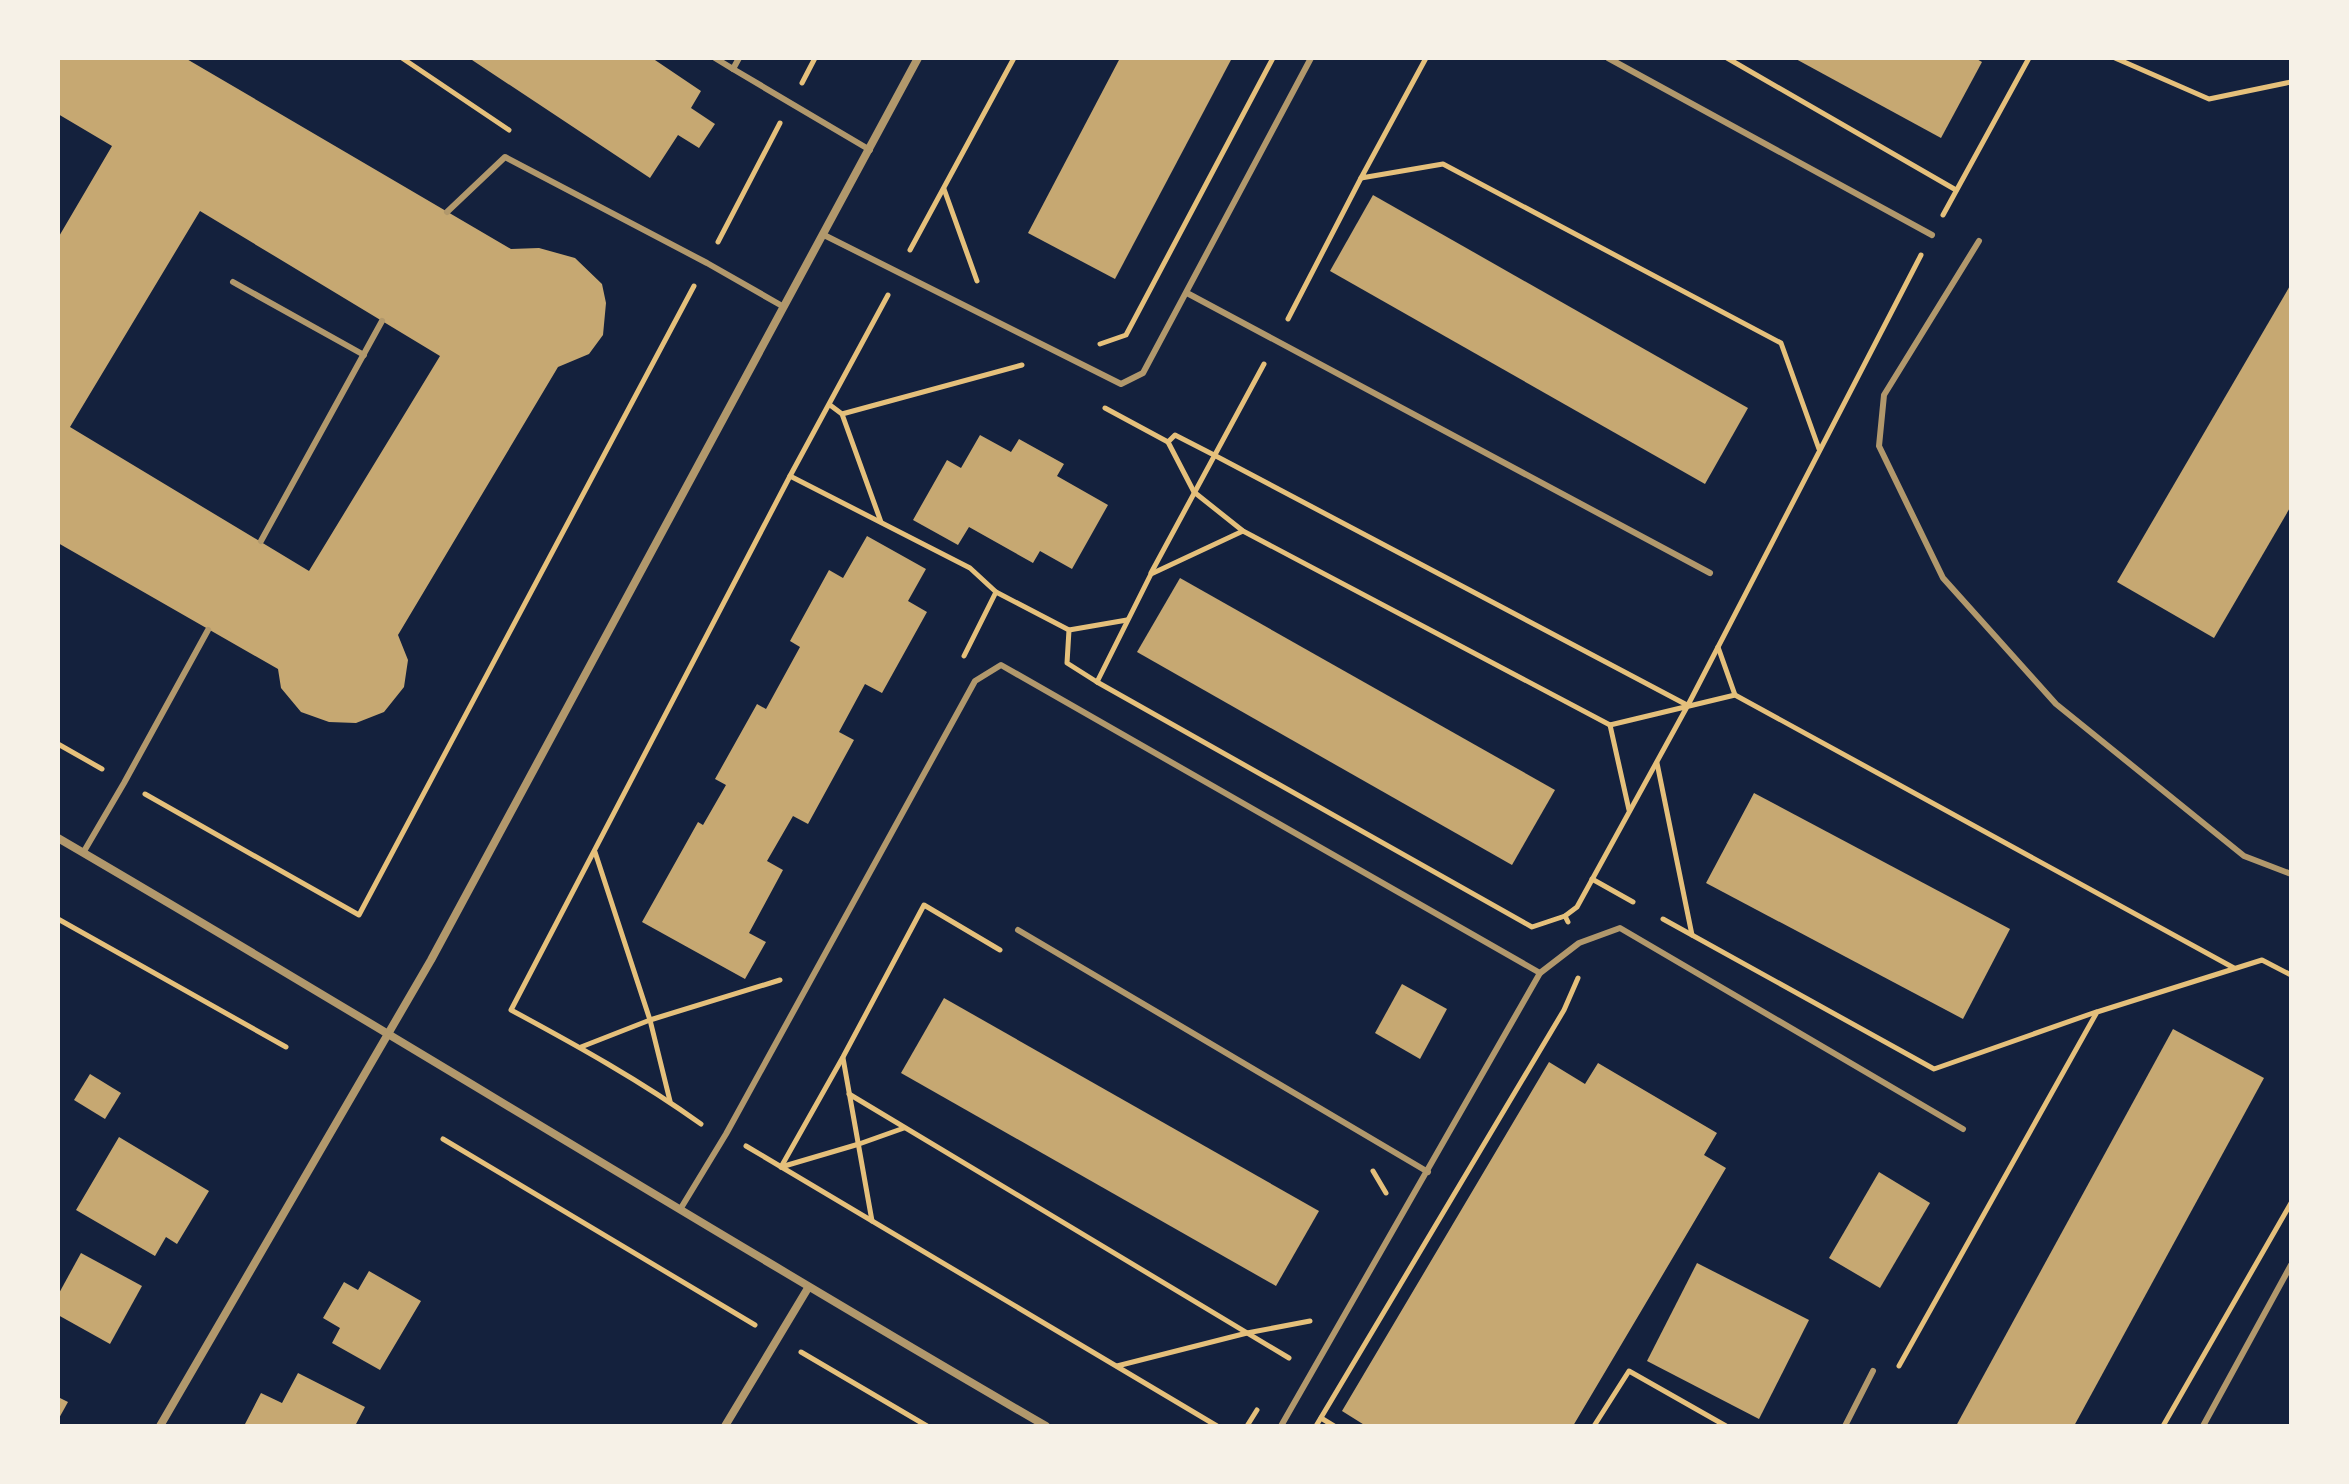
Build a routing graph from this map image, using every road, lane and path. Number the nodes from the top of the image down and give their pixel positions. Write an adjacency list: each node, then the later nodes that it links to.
1 (715, 58): 13 (lane)
2 (739, 58): 13 (lane)
3 (815, 58): 15 (path)
4 (918, 58): 16 (street)
5 (1014, 58): 18 (path)
6 (1273, 58): 32 (path)
7 (1311, 58): 28 (lane)
8 (1426, 58): 17 (path)
9 (1608, 58): 22 (lane)
10 (1727, 58): 19 (path)
11 (2029, 58): 19 (path)
12 (2115, 58): 14 (path)
13 (733, 69): 15 (lane)
14 (2291, 82)
15 (792, 102): 16 (lane); 24 (path)
16 (870, 150): 21 (street)
17 (1361, 178): 31 (path); 41 (path)
18 (943, 188): 25 (path); 27 (path)
19 (1956, 190): 22 (path)
20 (447, 212): 24 (lane)
21 (824, 235): 25 (lane); 29 (street)
22 (1932, 235): 41 (path)
23 (1979, 241): 65 (lane)
24 (707, 263): 29 (lane); 60 (path)
25 (899, 271): 28 (lane); 37 (path)
26 (233, 282): 33 (lane)
27 (978, 285)
28 (1187, 293): 31 (lane)
29 (784, 307): 81 (street)
30 (382, 321): 33 (lane)
31 (1276, 341): 42 (path); 47 (lane)
32 (1091, 348)
33 (364, 355): 46 (lane)
34 (1009, 357): 35 (path)
35 (1022, 365): 36 (path); 39 (path)
36 (1035, 372)
37 (830, 405): 39 (path); 43 (path)
38 (1102, 407): 40 (path)
39 (842, 414): 45 (path)
40 (1168, 442): 42 (path); 44 (path)
41 (1819, 450): 53 (path)
42 (1214, 455): 44 (path); 56 (path)
43 (790, 476): 45 (path); 63 (path)
44 (1194, 492): 48 (path); 57 (path)
45 (881, 523): 49 (path)
46 (261, 541)
47 (1710, 573)
48 (1151, 574)
49 (996, 592)
50 (1128, 620): 52 (path)
51 (208, 630): 60 (lane)
52 (1069, 630)
53 (1718, 647): 55 (path); 56 (path)
54 (1097, 682): 69 (path)
55 (1735, 695): 56 (path); 75 (path)
56 (1688, 705): 57 (path); 59 (path)
57 (1610, 725): 61 (path)
58 (58, 744): 60 (path)
59 (1657, 762): 61 (path); 72 (path)
60 (124, 783): 64 (lane)
61 (1629, 812): 66 (path)
62 (58, 838): 64 (street)
63 (595, 851): 80 (path); 83 (path)
64 (83, 853): 81 (street)
65 (2291, 874)
66 (1592, 879): 67 (path); 69 (path)
67 (1642, 907)
68 (1654, 914): 72 (path)
69 (1565, 916): 73 (path)
70 (58, 919): 82 (path)
71 (1018, 930): 94 (lane)
72 (1692, 935): 79 (path)
73 (1579, 943): 76 (lane); 88 (lane); 109 (path)
74 (1005, 954): 84 (path)
75 (2234, 968): 77 (path); 79 (path)
76 (1540, 973): 89 (lane); 94 (lane)
77 (2291, 975)
78 (784, 978): 80 (path)
79 (2097, 1012): 107 (path)
80 (650, 1020): 83 (path); 86 (path)
81 (389, 1034): 97 (street); 110 (street)
82 (286, 1047)
83 (580, 1047): 86 (path)
84 (843, 1057): 85 (path); 93 (path)
85 (849, 1094): 87 (path); 91 (path)
86 (670, 1101): 89 (path)
87 (905, 1127): 91 (path); 101 (path)
88 (1963, 1129)
89 (726, 1134): 93 (path); 97 (lane)
90 (443, 1139): 103 (path)
91 (859, 1144): 93 (path); 98 (path)
92 (1361, 1164): 95 (path)
93 (781, 1167): 98 (path)
94 (1428, 1172): 116 (lane)
95 (1387, 1195)
96 (2291, 1203): 122 (path)
97 (681, 1208): 100 (street)
98 (872, 1221): 105 (path)
99 (2291, 1265): 123 (lane)
100 (808, 1288): 103 (street); 113 (street)
101 (1247, 1333): 102 (path); 104 (path); 105 (path)
102 (1303, 1333)
103 (777, 1338): 111 (street); 112 (path)
104 (1296, 1346)
105 (1116, 1366): 114 (path)
106 (1873, 1371): 121 (lane)
107 (1897, 1371)
108 (1264, 1399): 115 (path)
109 (1321, 1418): 117 (path); 118 (path)
110 (160, 1426)
111 (725, 1426)
112 (927, 1426)
113 (1046, 1426)
114 (1217, 1426)
115 (1247, 1426)
116 (1281, 1426)
117 (1316, 1426)
118 (1334, 1426)
119 (1594, 1426): 120 (path)
120 (1726, 1426)
121 (1845, 1426)
122 (2163, 1426)
123 (2203, 1426)

